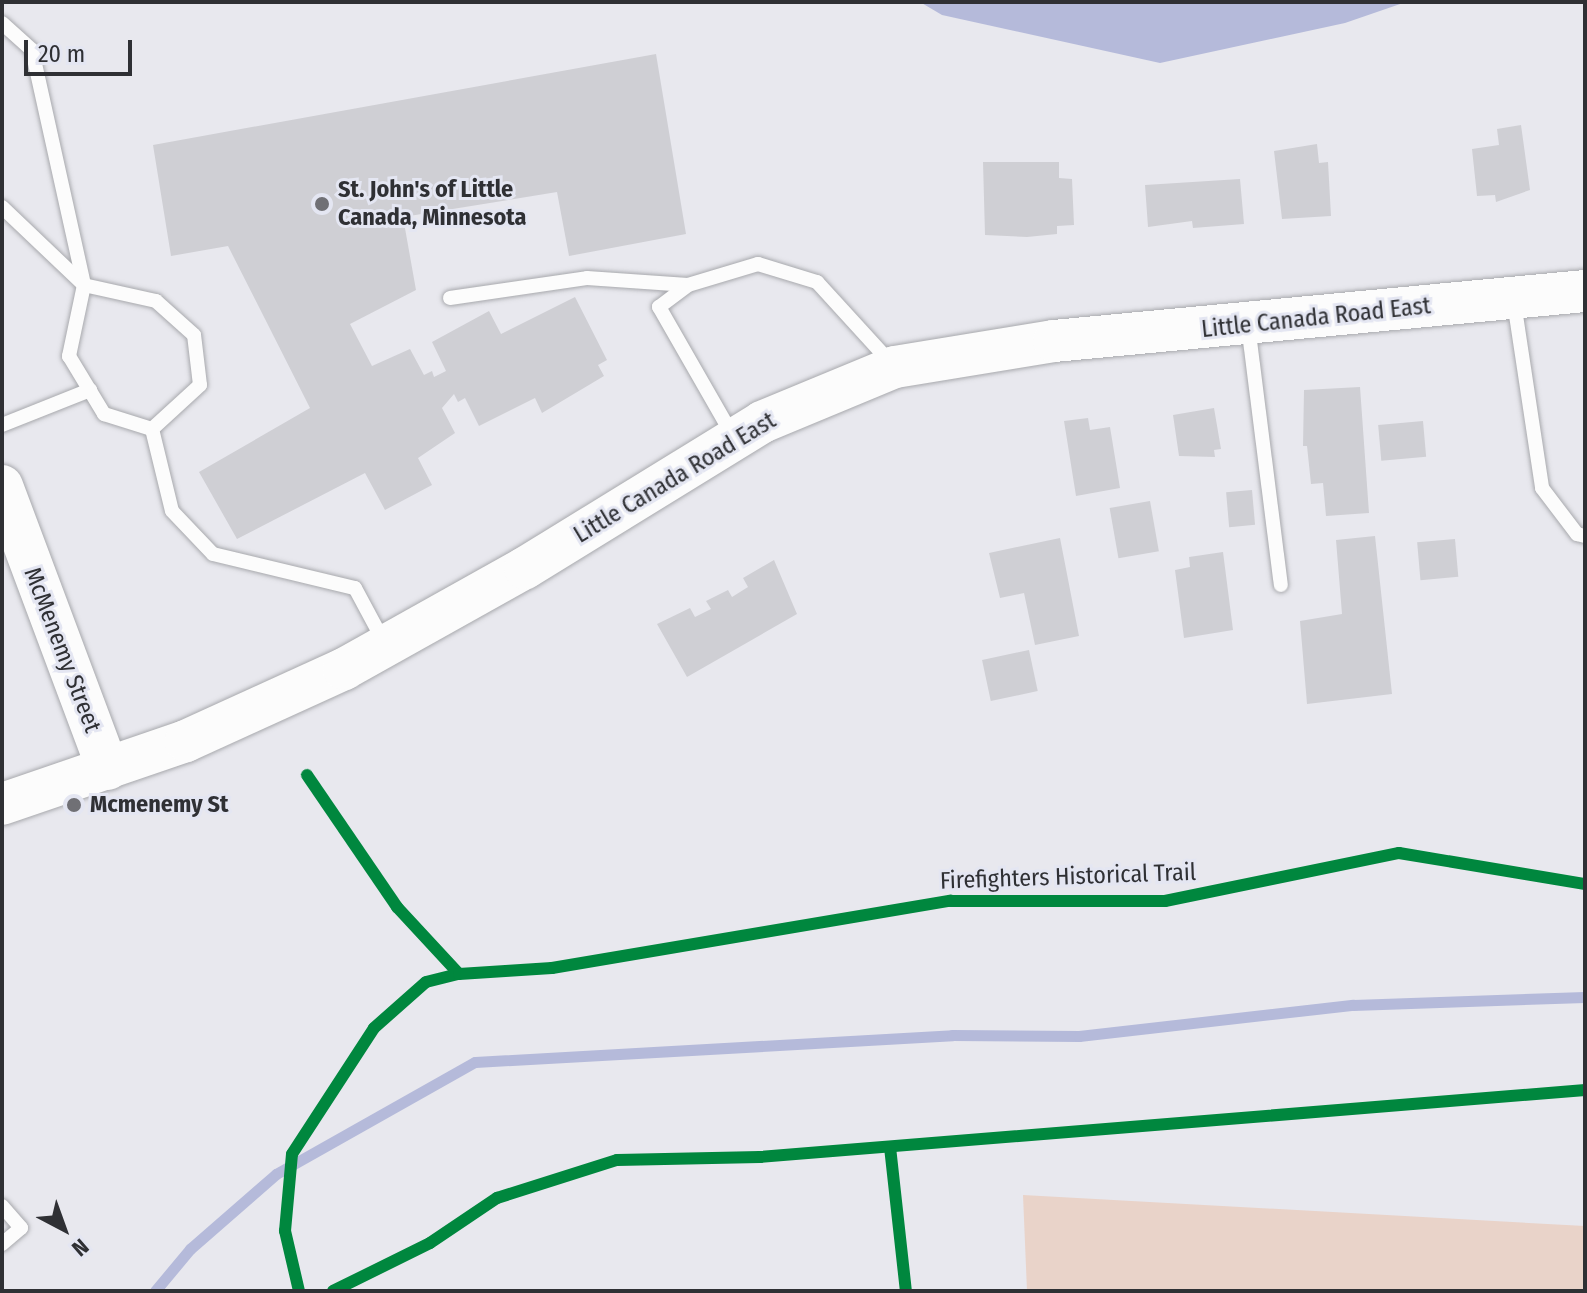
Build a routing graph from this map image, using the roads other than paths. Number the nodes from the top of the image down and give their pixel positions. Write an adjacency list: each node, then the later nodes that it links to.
1 (2, 23): 3 (lane)
2 (2, 207): 3 (lane)
3 (84, 285): 10 (lane); 12 (lane)
4 (688, 285): 6 (lane); 9 (lane); 13 (lane)
5 (1585, 291): 7 (street, Little Canada Road East)
6 (450, 298)
7 (1513, 298): 8 (street, Little Canada Road East); 15 (lane)
8 (1248, 324): 9 (street, Little Canada Road East); 16 (lane)
9 (895, 367): 13 (street, Little Canada Road East)
10 (90, 390): 11 (lane); 12 (lane)
11 (2, 425)
12 (152, 429): 17 (lane)
13 (734, 438): 17 (street, Little Canada Road East)
14 (5, 502): 18 (street, McMenemy Street)
15 (1585, 536)
16 (1281, 585)
17 (387, 647): 18 (street, Little Canada Road East)
18 (108, 769): 19 (street, Little Canada Road East)
19 (2, 804)
20 (2, 1206): 21 (lane)
21 (2, 1244)

